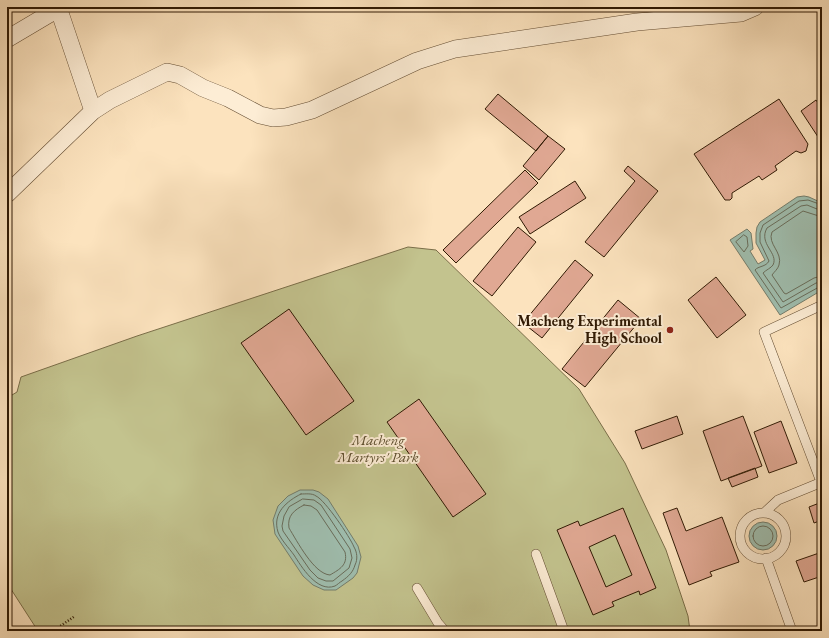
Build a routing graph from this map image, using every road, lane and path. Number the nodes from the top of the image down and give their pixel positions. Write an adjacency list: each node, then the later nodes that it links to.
1 (755, 7): 4 (street)
2 (59, 8): 3 (street); 4 (street)
3 (7, 39)
4 (93, 111): 5 (street)
5 (7, 194)
6 (822, 305): 7 (lane)
7 (821, 482): 8 (lane)
8 (764, 513): 10 (lane); 10 (lane)
9 (536, 554): 15 (lane)
10 (766, 558): 16 (lane)
11 (416, 588): 14 (lane)
12 (75, 616): 13 (path)
13 (52, 631)
14 (445, 631)
15 (564, 631)
16 (792, 631)

